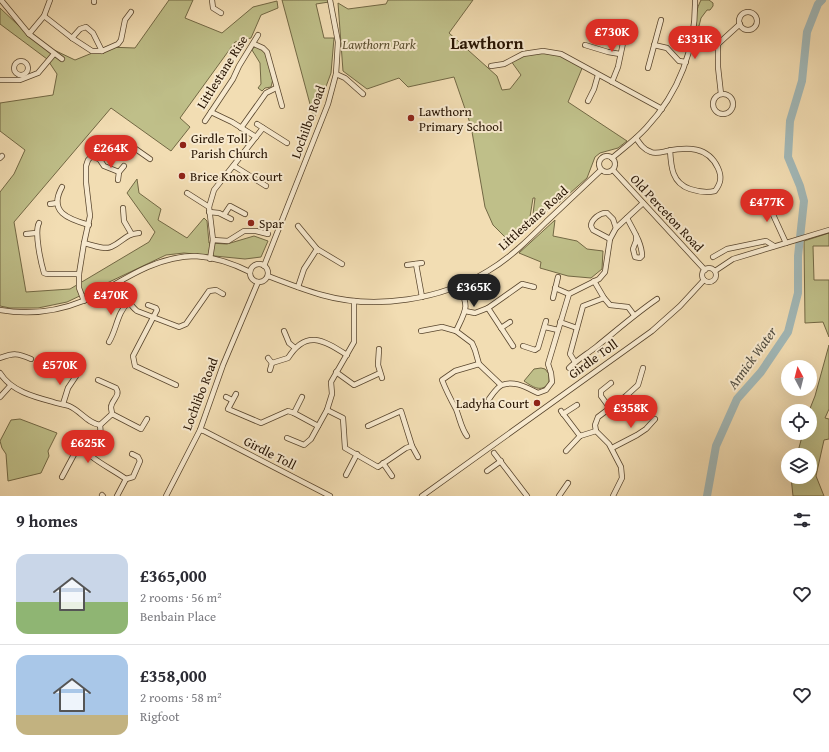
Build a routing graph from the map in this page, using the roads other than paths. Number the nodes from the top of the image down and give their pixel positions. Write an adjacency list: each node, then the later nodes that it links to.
1 (1, 0): 12 (street)
2 (50, 0): 8 (street)
3 (212, 0): 7 (street)
4 (330, 0): 28 (street, Lochilbo Road)
5 (695, 0): 14 (street)
6 (131, 12): 20 (street)
7 (221, 13)
8 (44, 16): 12 (street); 15 (street)
9 (661, 20): 19 (street)
10 (740, 24): 17 (street)
11 (626, 28): 22 (street)
12 (29, 34): 21 (street)
13 (258, 35): 16 (street, Littlestane Rise)
14 (692, 36): 17 (street); 24 (street)
15 (72, 38): 20 (street); 20 (street)
16 (254, 44): 33 (street); 39 (street, Littlestane Rise)
17 (718, 44): 35 (street)
18 (584, 45): 22 (street)
19 (654, 45): 24 (street); 26 (street)
20 (102, 51)
21 (54, 54): 23 (street); 31 (street)
22 (620, 54): 32 (street)
23 (62, 59)
24 (686, 62): 38 (street)
25 (491, 66): 29 (street)
26 (648, 68)
27 (20, 74): 31 (street)
28 (336, 74): 34 (street, Lochilbo Road); 95 (street, Lochilbo Road)
29 (598, 74): 32 (street); 36 (street)
30 (0, 80): 31 (street)
31 (20, 80)
32 (612, 82): 38 (street)
33 (276, 88): 37 (street); 42 (street)
34 (363, 94)
35 (721, 94): 35 (street)
36 (588, 101)
37 (282, 106)
38 (662, 109): 45 (street)
39 (211, 112): 40 (street, Littlestane Rise); 42 (street, Littlestane Rise)
40 (205, 121)
41 (257, 124): 43 (street)
42 (241, 128): 44 (street, Littlestane Rise)
43 (263, 128): 44 (street); 46 (street)
44 (256, 137): 52 (street)
45 (636, 138): 47 (street); 49 (street)
46 (287, 143)
47 (670, 150): 47 (street)
48 (92, 155): 50 (street); 55 (street); 71 (street)
49 (612, 158): 53 (street); 54 (street)
50 (150, 159)
51 (124, 166): 55 (street)
52 (234, 166): 57 (street); 65 (street)
53 (601, 170): 54 (street); 106 (street, Littlestane Road)
54 (613, 170): 62 (street, Old Perceton Road)
55 (119, 172): 56 (street)
56 (118, 180)
57 (266, 186)
58 (62, 187): 61 (street)
59 (187, 193): 65 (street)
60 (764, 196): 84 (street)
61 (57, 203): 63 (street); 71 (street)
62 (643, 203): 68 (street); 97 (street, Old Perceton Road)
63 (50, 204)
64 (124, 208): 76 (street)
65 (209, 210): 67 (street); 82 (street)
66 (244, 214): 67 (street)
67 (224, 215): 69 (street)
68 (627, 218): 73 (street); 80 (street)
69 (231, 219)
70 (39, 223): 75 (street)
71 (89, 225): 83 (street)
72 (298, 226): 87 (street)
73 (616, 228): 81 (street); 81 (street)
74 (829, 230): 84 (street)
75 (36, 233): 78 (street); 99 (street)
76 (131, 233): 77 (street); 83 (street)
77 (139, 233)
78 (26, 234)
79 (268, 234): 82 (street)
80 (636, 235)
81 (610, 239): 105 (street)
82 (213, 240): 90 (street)
83 (84, 243): 99 (street)
84 (786, 243): 86 (street)
85 (740, 246): 86 (street); 88 (street); 89 (street)
86 (774, 246): 88 (street)
87 (317, 249): 92 (street); 107 (street)
88 (742, 256): 98 (street)
89 (712, 257)
90 (210, 258): 96 (street); 103 (street)
91 (422, 263): 93 (street)
92 (342, 264)
93 (416, 264): 94 (street); 112 (street)
94 (407, 265)
95 (264, 266): 96 (street); 100 (street)
96 (251, 270): 104 (street)
97 (705, 270): 98 (street); 102 (street)
98 (715, 271): 102 (street)
99 (78, 274): 116 (street)
100 (268, 276): 104 (street); 107 (street, Littlestane Road)
101 (558, 277): 109 (street)
102 (704, 280): 203 (street, Girdle Toll)
103 (121, 281): 116 (street); 118 (street)
104 (256, 281): 177 (street, Lochlibo Road)
105 (594, 281): 111 (street); 114 (street)
106 (459, 284): 112 (street, Littlestane Road); 122 (street)
107 (298, 287): 117 (street, Littlestane Road)
108 (534, 287): 120 (street)
109 (555, 288): 111 (street); 113 (street)
110 (223, 294): 124 (street)
111 (569, 294): 127 (street)
112 (422, 297): 117 (street, Littlestane Road)
113 (553, 298)
114 (604, 298): 123 (street); 130 (street)
115 (657, 299): 123 (street)
116 (84, 301): 121 (street)
117 (354, 301): 140 (street)
118 (129, 302): 124 (street); 135 (street)
119 (148, 305): 124 (street)
120 (488, 308): 122 (street); 129 (street)
121 (0, 310)
122 (466, 311): 134 (street)
123 (634, 315): 145 (street)
124 (154, 317): 155 (street)
125 (546, 321): 128 (street)
126 (510, 322): 129 (street)
127 (560, 322): 130 (street); 132 (street)
128 (545, 327): 132 (street); 137 (street)
129 (501, 328): 136 (street)
130 (577, 328): 145 (street)
131 (421, 330): 134 (street)
132 (558, 330): 156 (street)
133 (284, 331): 138 (street)
134 (456, 331): 147 (street)
135 (109, 342)
136 (514, 346)
137 (524, 346)
138 (295, 348): 140 (street); 146 (street)
139 (379, 349): 151 (street)
140 (347, 355): 151 (street)
141 (52, 356): 164 (street)
142 (0, 358): 144 (street)
143 (268, 358): 146 (street)
144 (31, 359)
145 (575, 362): 148 (street)
146 (272, 363): 150 (street)
147 (479, 364): 156 (street); 180 (street)
148 (569, 368)
149 (643, 368): 166 (street)
150 (270, 370)
151 (336, 372): 168 (street)
152 (0, 373): 157 (street)
153 (98, 380): 170 (street)
154 (611, 383): 166 (street)
155 (176, 385)
156 (501, 385): 162 (street)
157 (10, 386): 159 (street); 164 (street)
158 (236, 394): 163 (street)
159 (0, 397)
160 (226, 397): 163 (street)
161 (302, 397): 169 (street)
162 (489, 399)
163 (232, 400): 167 (street)
164 (63, 404): 174 (street)
165 (577, 405): 181 (street)
166 (609, 407): 178 (street)
167 (228, 409): 169 (street); 171 (street)
168 (327, 410): 175 (street); 189 (street)
169 (294, 412): 175 (street)
170 (112, 414): 172 (street); 174 (street)
171 (226, 414)
172 (148, 419)
173 (655, 419): 184 (street)
174 (100, 425): 190 (street)
175 (318, 426): 182 (street)
176 (368, 426): 183 (street)
177 (200, 430): 201 (street, Lochlibo Road); 202 (street, Girdle Toll)
178 (596, 431): 181 (street); 184 (street)
179 (80, 435): 185 (street)
180 (467, 436)
181 (580, 436): 186 (street)
182 (287, 438)
183 (412, 446): 191 (street); 193 (street)
184 (612, 448): 206 (street)
185 (77, 449): 190 (street); 197 (street)
186 (566, 451)
187 (494, 453): 192 (street)
188 (132, 454): 198 (street)
189 (357, 454): 193 (street); 195 (street)
190 (91, 456): 198 (street)
191 (418, 457)
192 (500, 461): 194 (street); 204 (street)
193 (383, 463): 196 (street)
194 (487, 472)
195 (346, 475)
196 (392, 476)
197 (62, 477)
198 (126, 479): 200 (street)
199 (568, 483): 205 (street)
200 (117, 496)
201 (166, 496)
202 (330, 496)
203 (422, 496)
204 (527, 496)
205 (559, 496)
206 (613, 496)

